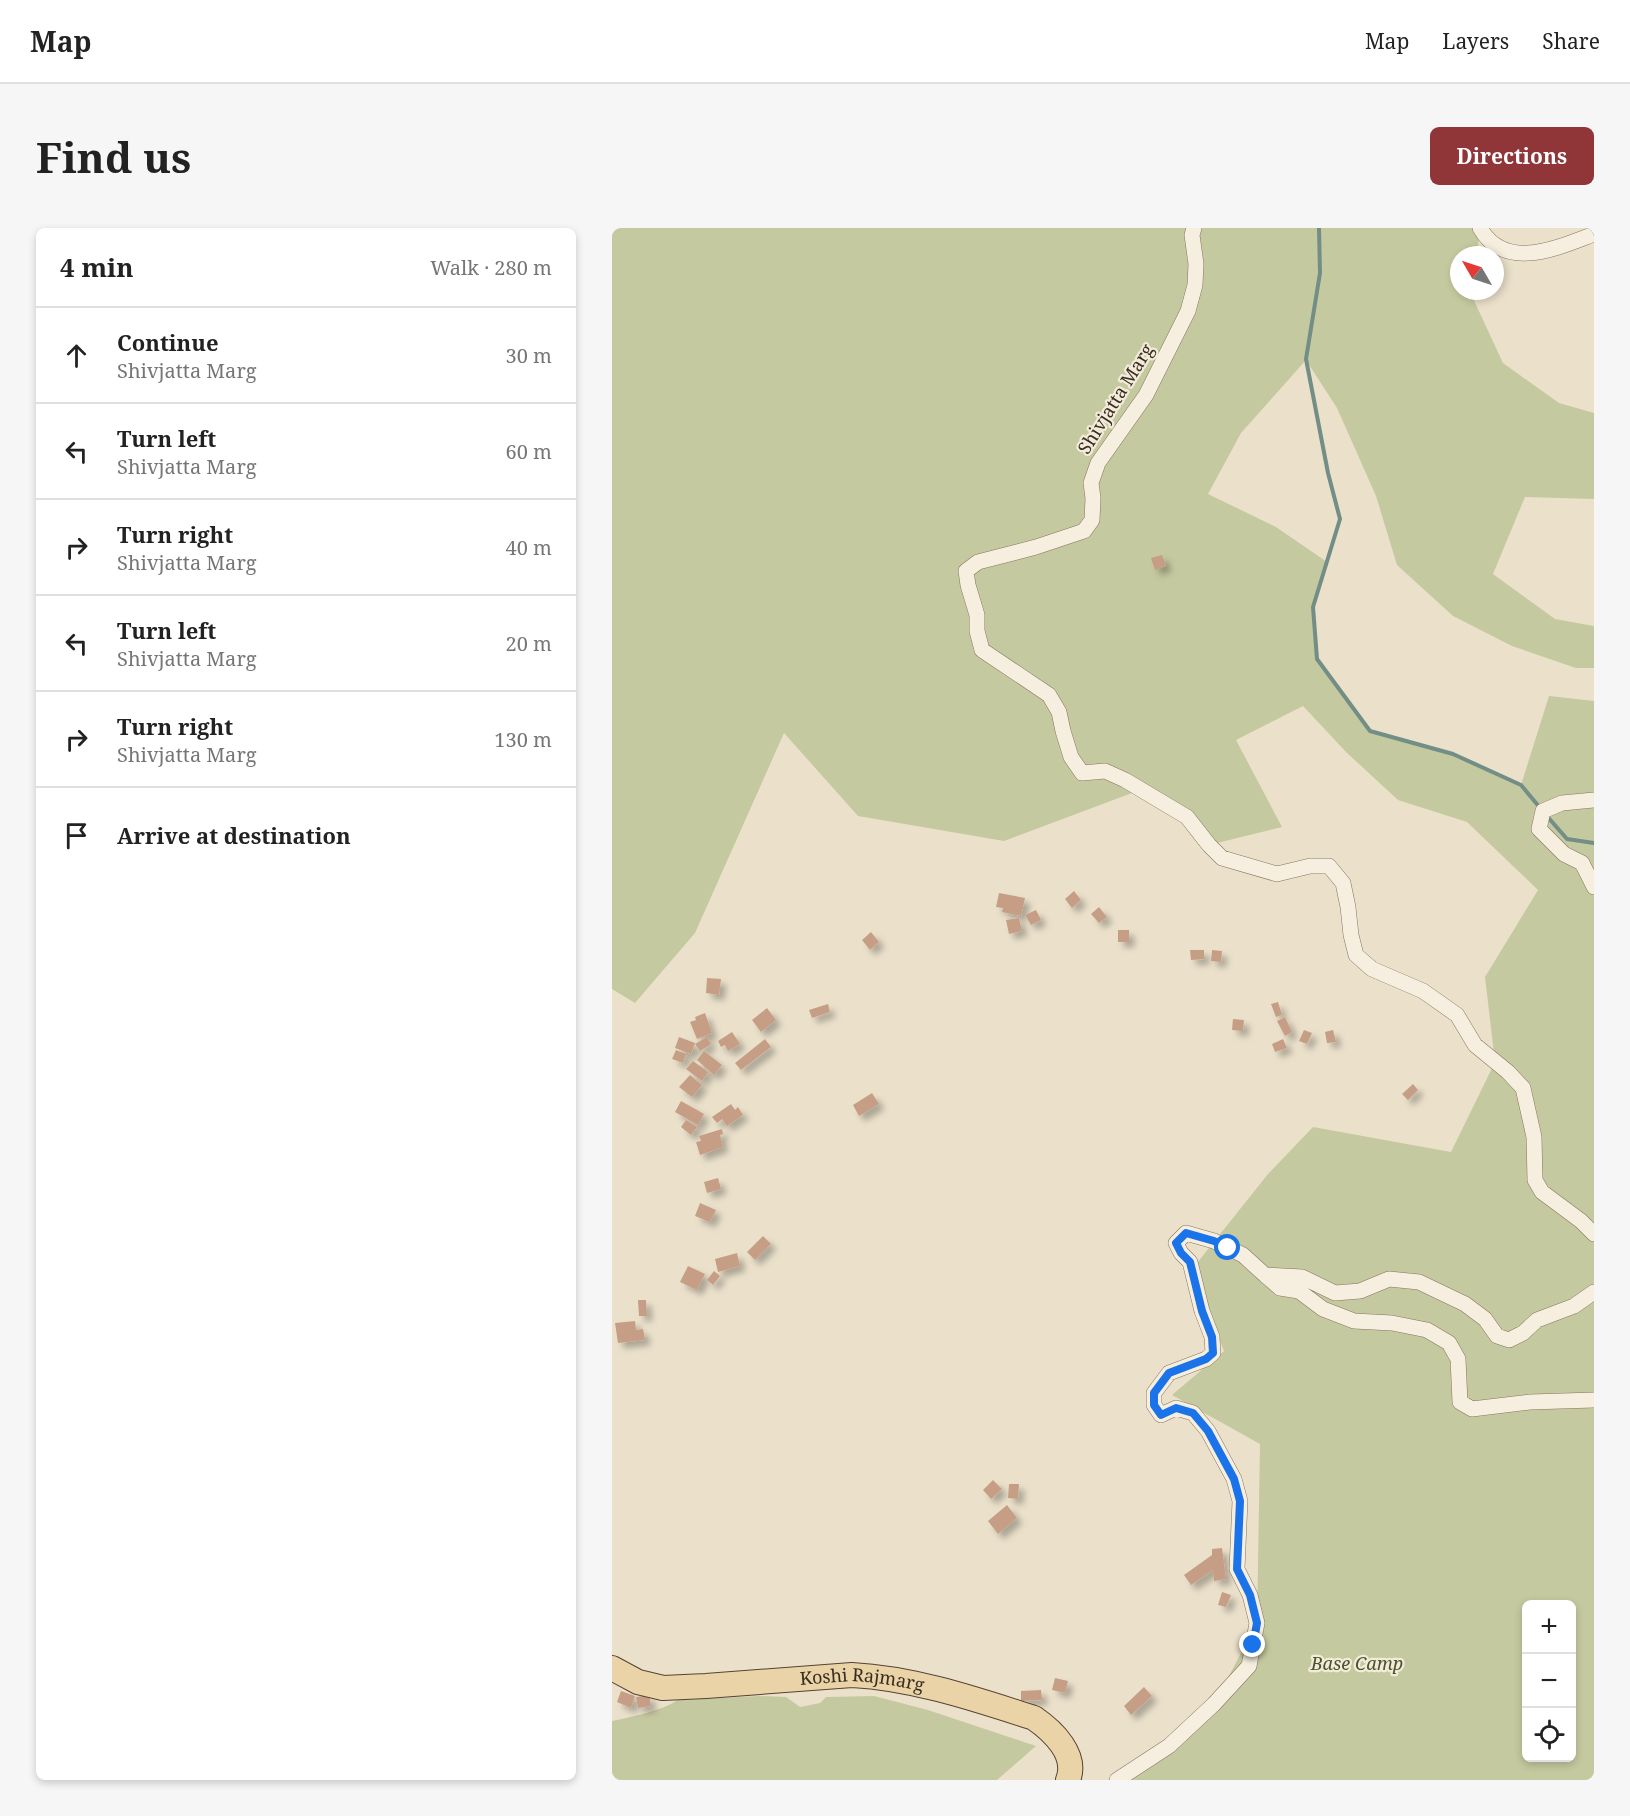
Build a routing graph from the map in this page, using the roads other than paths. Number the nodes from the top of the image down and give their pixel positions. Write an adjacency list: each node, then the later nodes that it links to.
1 (1194, 228): 6 (street, Shivjatta Marg)
2 (1480, 228): 3 (street)
3 (1594, 234)
4 (1594, 800): 5 (street)
5 (1594, 887)
6 (1594, 1234)
7 (1265, 1275): 8 (street); 9 (street); 12 (street)
8 (1594, 1292)
9 (1594, 1400)
10 (612, 1668): 11 (main road, Koshi Rajmarg)
11 (1068, 1780)
12 (1117, 1780)

